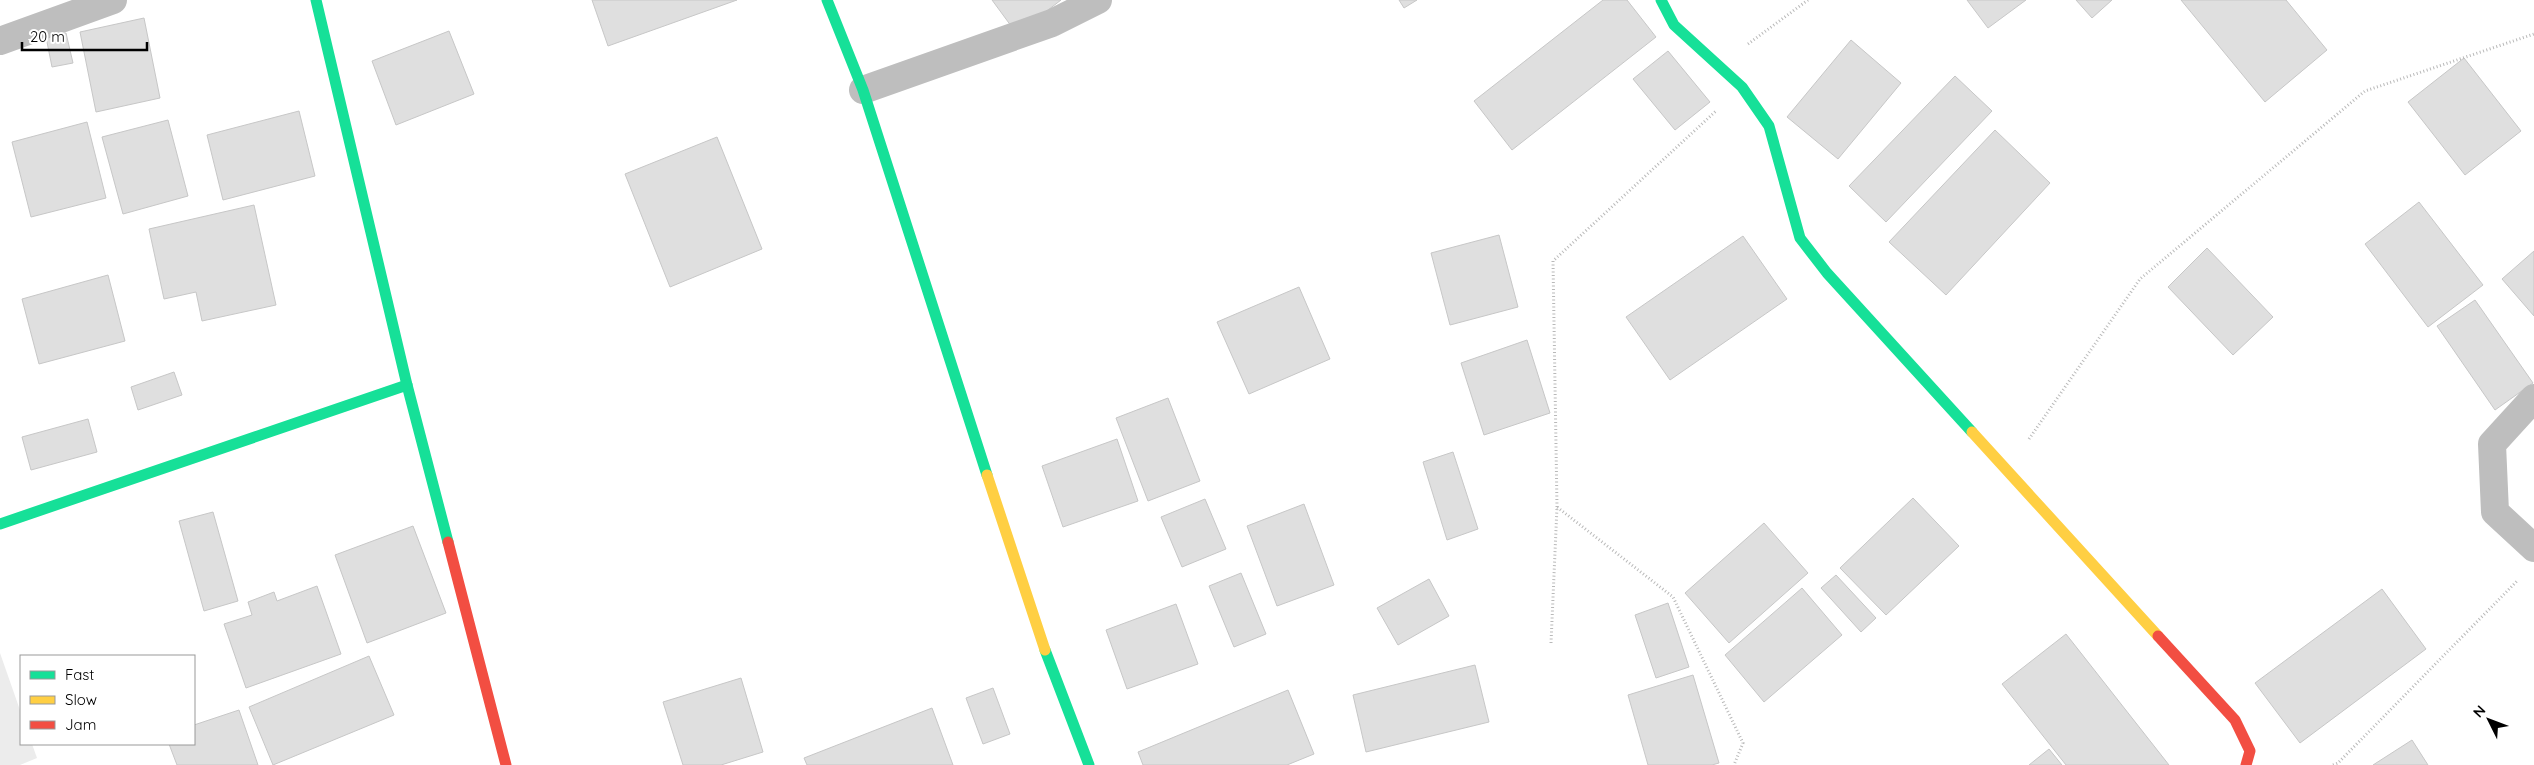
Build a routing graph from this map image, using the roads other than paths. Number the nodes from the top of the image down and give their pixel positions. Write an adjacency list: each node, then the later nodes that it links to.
1 (113, 0): 6 (street)
2 (316, 0): 8 (street)
3 (827, 0): 7 (street)
4 (1098, 0): 7 (street)
5 (1660, 0): 14 (street)
6 (0, 41)
7 (863, 90): 13 (street)
8 (407, 385): 10 (street); 12 (street)
9 (2534, 398): 11 (street)
10 (0, 524)
11 (2534, 548)
12 (506, 765)
13 (1089, 765)
14 (2246, 765)

